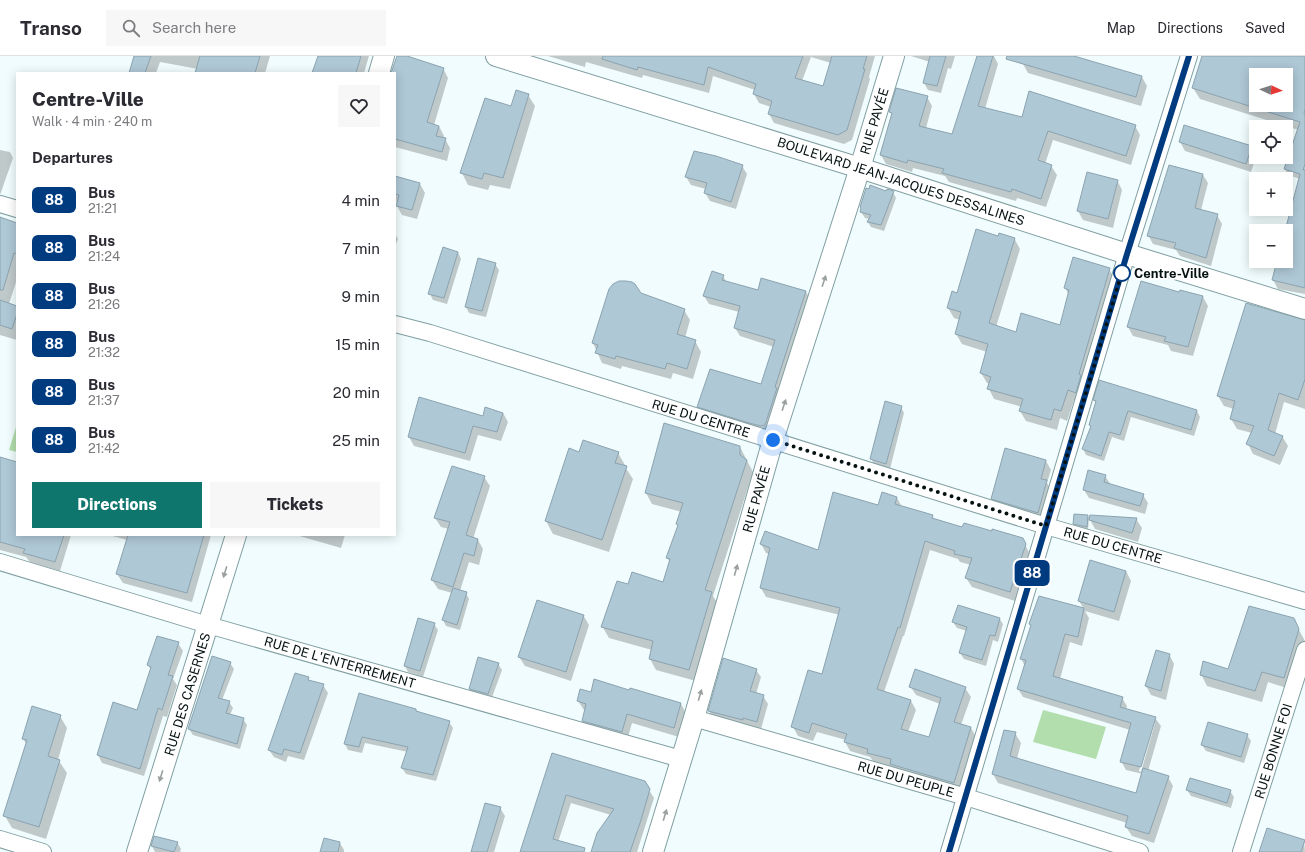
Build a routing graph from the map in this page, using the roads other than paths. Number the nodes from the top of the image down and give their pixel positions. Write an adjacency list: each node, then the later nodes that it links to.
1 (384, 56): 5 (main road)
2 (496, 56): 6 (main road, BOULEVARD JEAN-JACQUES DESSALINES)
3 (894, 56): 6 (main road, RUE PAVÉE)
4 (1189, 56): 9 (street)
5 (379, 72)
6 (860, 168): 9 (main road, BOULEVARD JEAN-JACQUES DESSALINES); 12 (main road, RUE PAVÉE, one-way to 6)
7 (0, 204): 8 (street)
8 (16, 209)
9 (1127, 254): 10 (main road, BOULEVARD JEAN-JACQUES DESSALINES); 13 (street)
10 (1305, 309)
11 (396, 324): 12 (street, RUE DU CENTRE)
12 (773, 440): 13 (street, RUE DU CENTRE); 19 (main road, RUE PAVÉE, one-way to 12)
13 (1046, 526): 16 (street, RUE DU CENTRE); 21 (street)
14 (236, 536): 17 (main road, RUE DES CASERNES, one-way to 17)
15 (0, 562): 17 (street, RUE DE L'ENTERREMENT)
16 (1305, 601)
17 (208, 625): 20 (street, RUE DE L'ENTERREMENT); 24 (main road, RUE DES CASERNES, one-way to 24)
18 (1305, 650): 28 (street, RUE BONNE FOI)
19 (694, 718): 20 (main road, RUE PAVÉE); 21 (street, RUE DU PEUPLE)
20 (681, 759): 25 (main road, RUE PAVÉE, one-way to 20)
21 (966, 797): 26 (street); 27 (street, RUE DU PEUPLE)
22 (0, 839): 23 (street)
23 (43, 852)
24 (137, 852)
25 (653, 852)
26 (949, 852)
27 (1140, 852)
28 (1241, 852)

